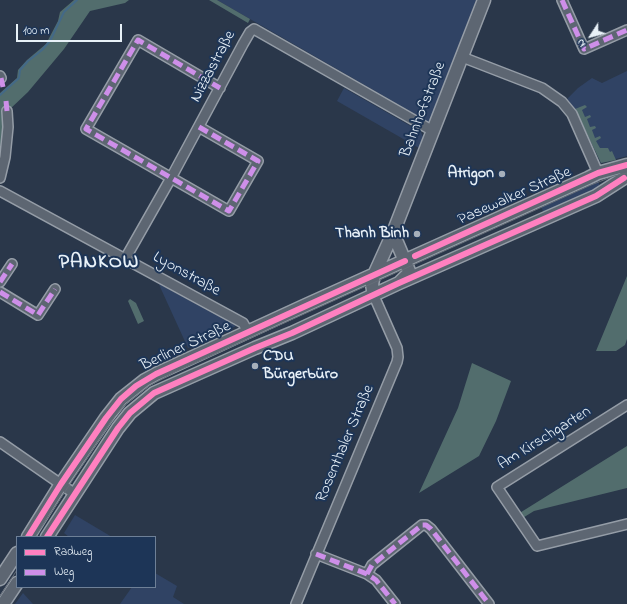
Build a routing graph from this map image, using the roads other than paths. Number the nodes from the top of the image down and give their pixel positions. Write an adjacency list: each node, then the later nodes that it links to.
1 (484, 0): 4 (main road, Bahnhofstraße)
2 (562, 0): 3 (street)
3 (627, 30)
4 (462, 56): 8 (main road, Bahnhofstraße); 10 (street)
5 (220, 88): 7 (street, Nizzastraße); 8 (street, Nizzastraße); 13 (street)
6 (7, 111): 12 (street)
7 (199, 127): 13 (street, Nizzastraße); 13 (street)
8 (432, 131): 18 (main road, Bahnhofstraße)
9 (627, 165): 10 (main road, Pasewalker Straße)
10 (598, 173): 14 (main road); 16 (main road, Pasewalker Straße)
11 (627, 176): 14 (main road, Pasewalker Straße)
12 (0, 178)
13 (171, 178): 19 (street, Nizzastraße)
14 (607, 190): 17 (main road, Pasewalker Straße)
15 (0, 191): 19 (street, Lyonstraße)
16 (506, 216): 17 (main road); 20 (main road, Pasewalker Straße)
17 (514, 232): 24 (main road, Pasewalker Straße)
18 (393, 233): 20 (main road); 22 (main road, Bahnhofstraße)
19 (125, 259): 28 (street, Lyonstraße)
20 (405, 261): 22 (main road, Pasewalker Straße); 24 (main road)
21 (12, 264): 23 (street)
22 (374, 275): 27 (main road); 28 (main road, Berliner Straße)
23 (0, 282)
24 (398, 283): 27 (main road, Pasewalker Straße)
25 (55, 289): 26 (street)
26 (0, 292)
27 (374, 296): 32 (main road, Berliner Straße); 36 (street, Rosenthaler Straße)
28 (248, 332): 31 (main road, Berliner Straße)
29 (627, 405): 33 (street, Am Kirschgarten)
30 (0, 442): 31 (street)
31 (61, 484): 32 (street); 34 (main road, Berliner Straße)
32 (75, 494): 35 (main road, Berliner Straße)
33 (627, 524)
34 (29, 536)
35 (48, 536)
36 (316, 554): 38 (street); 42 (street, Rosenthaler Straße)
37 (16, 555): 39 (main road)
38 (367, 574): 43 (street); 44 (street)
39 (0, 579)
40 (16, 584): 41 (main road)
41 (3, 604)
42 (296, 604)
43 (395, 604)
44 (489, 604)

